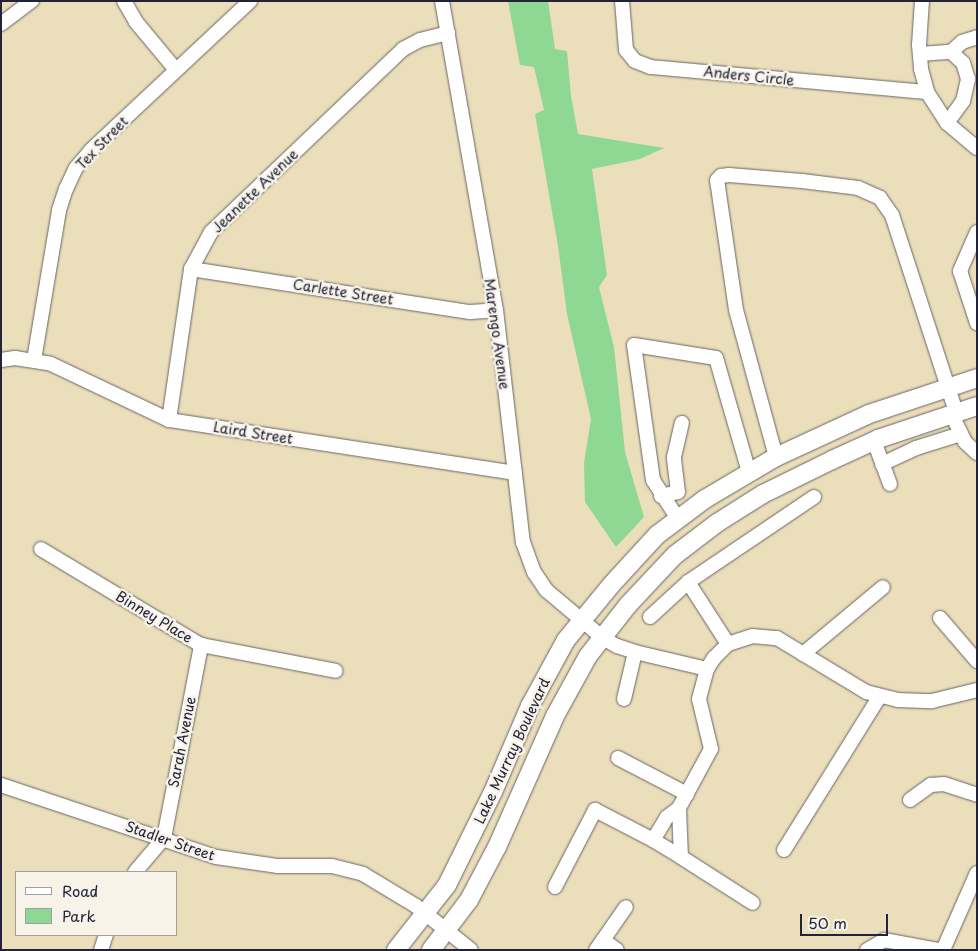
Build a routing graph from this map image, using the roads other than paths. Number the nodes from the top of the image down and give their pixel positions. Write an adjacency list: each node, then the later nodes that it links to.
1 (32, 1): 7 (street)
2 (124, 1): 12 (street)
3 (250, 1): 12 (street, Tex Street)
4 (442, 1): 8 (street, Marengo Avenue)
5 (622, 1): 13 (street, Anders Circle)
6 (922, 1): 11 (street)
7 (1, 24)
8 (448, 33): 17 (street, Jeanette Avenue); 18 (street, Marengo Avenue)
9 (977, 37): 10 (street)
10 (951, 52): 11 (street); 14 (street)
11 (920, 54): 13 (street)
12 (176, 70): 21 (street, Tex Street)
13 (927, 92): 14 (street)
14 (947, 123): 15 (street)
15 (977, 148)
16 (977, 232): 19 (street)
17 (191, 269): 18 (street, Carlette Street); 26 (street, Jeanette Avenue)
18 (496, 310): 34 (street, Marengo Avenue)
19 (977, 323)
20 (1, 360): 21 (street, Laird Street)
21 (34, 360): 26 (street, Laird Street)
22 (977, 378): 23 (main road, Lake Murray Boulevard)
23 (949, 386): 25 (street); 31 (main road, Lake Murray Boulevard); 31 (street)
24 (977, 406): 25 (main road, Lake Murray Boulevard)
25 (954, 413): 28 (street); 29 (main road, Lake Murray Boulevard)
26 (169, 420): 34 (street, Laird Street)
27 (682, 423): 36 (street)
28 (961, 434): 30 (street); 32 (street)
29 (874, 440): 32 (street); 39 (main road, Lake Murray Boulevard)
30 (977, 453)
31 (776, 457): 33 (main road, Lake Murray Boulevard)
32 (882, 464): 35 (street)
33 (749, 472): 36 (street); 38 (main road, Lake Murray Boulevard)
34 (515, 473): 45 (street, Marengo Avenue)
35 (890, 484)
36 (661, 496): 38 (street)
37 (814, 498): 41 (street)
38 (678, 519): 39 (main road); 45 (main road, Lake Murray Boulevard)
39 (695, 540): 46 (main road, Lake Murray Boulevard)
40 (41, 549): 48 (street, Binney Place)
41 (688, 582): 43 (street); 47 (street)
42 (883, 587): 50 (street)
43 (650, 616)
44 (940, 618): 51 (street)
45 (582, 620): 46 (street, Marengo Avenue); 72 (main road, Lake Murray Boulevard)
46 (603, 638): 49 (street, Marengo Avenue); 73 (main road, Lake Murray Boulevard)
47 (728, 644): 50 (street); 52 (street)
48 (201, 645): 53 (street, Binney Place); 63 (street, Sarah Avenue)
49 (635, 652): 52 (street, Marengo Avenue); 56 (street)
50 (803, 654): 55 (street)
51 (977, 661)
52 (707, 669): 59 (street)
53 (336, 671)
54 (977, 690): 55 (street)
55 (880, 696): 65 (street)
56 (624, 699)
57 (618, 758): 59 (street)
58 (1, 785): 63 (street, Stadler Street)
59 (687, 794): 62 (street)
60 (977, 795): 61 (street)
61 (910, 800)
62 (679, 808): 64 (street); 66 (street)
63 (164, 838): 67 (street); 72 (street, Stadler Street)
64 (653, 840): 66 (street); 69 (street)
65 (784, 850)
66 (681, 857): 70 (street)
67 (136, 871)
68 (977, 873): 83 (street)
69 (555, 887)
70 (753, 903)
71 (626, 907): 75 (street)
72 (426, 914): 73 (street, Stadler Street); 77 (main road, Lake Murray Boulevard)
73 (446, 930): 78 (main road, Lake Murray Boulevard); 79 (street, Stadler Street)
74 (106, 936): 76 (street)
75 (599, 945): 80 (street)
76 (101, 950)
77 (396, 950)
78 (431, 950)
79 (472, 950)
80 (617, 950)
81 (867, 950): 82 (street)
82 (939, 950)
83 (943, 950)

